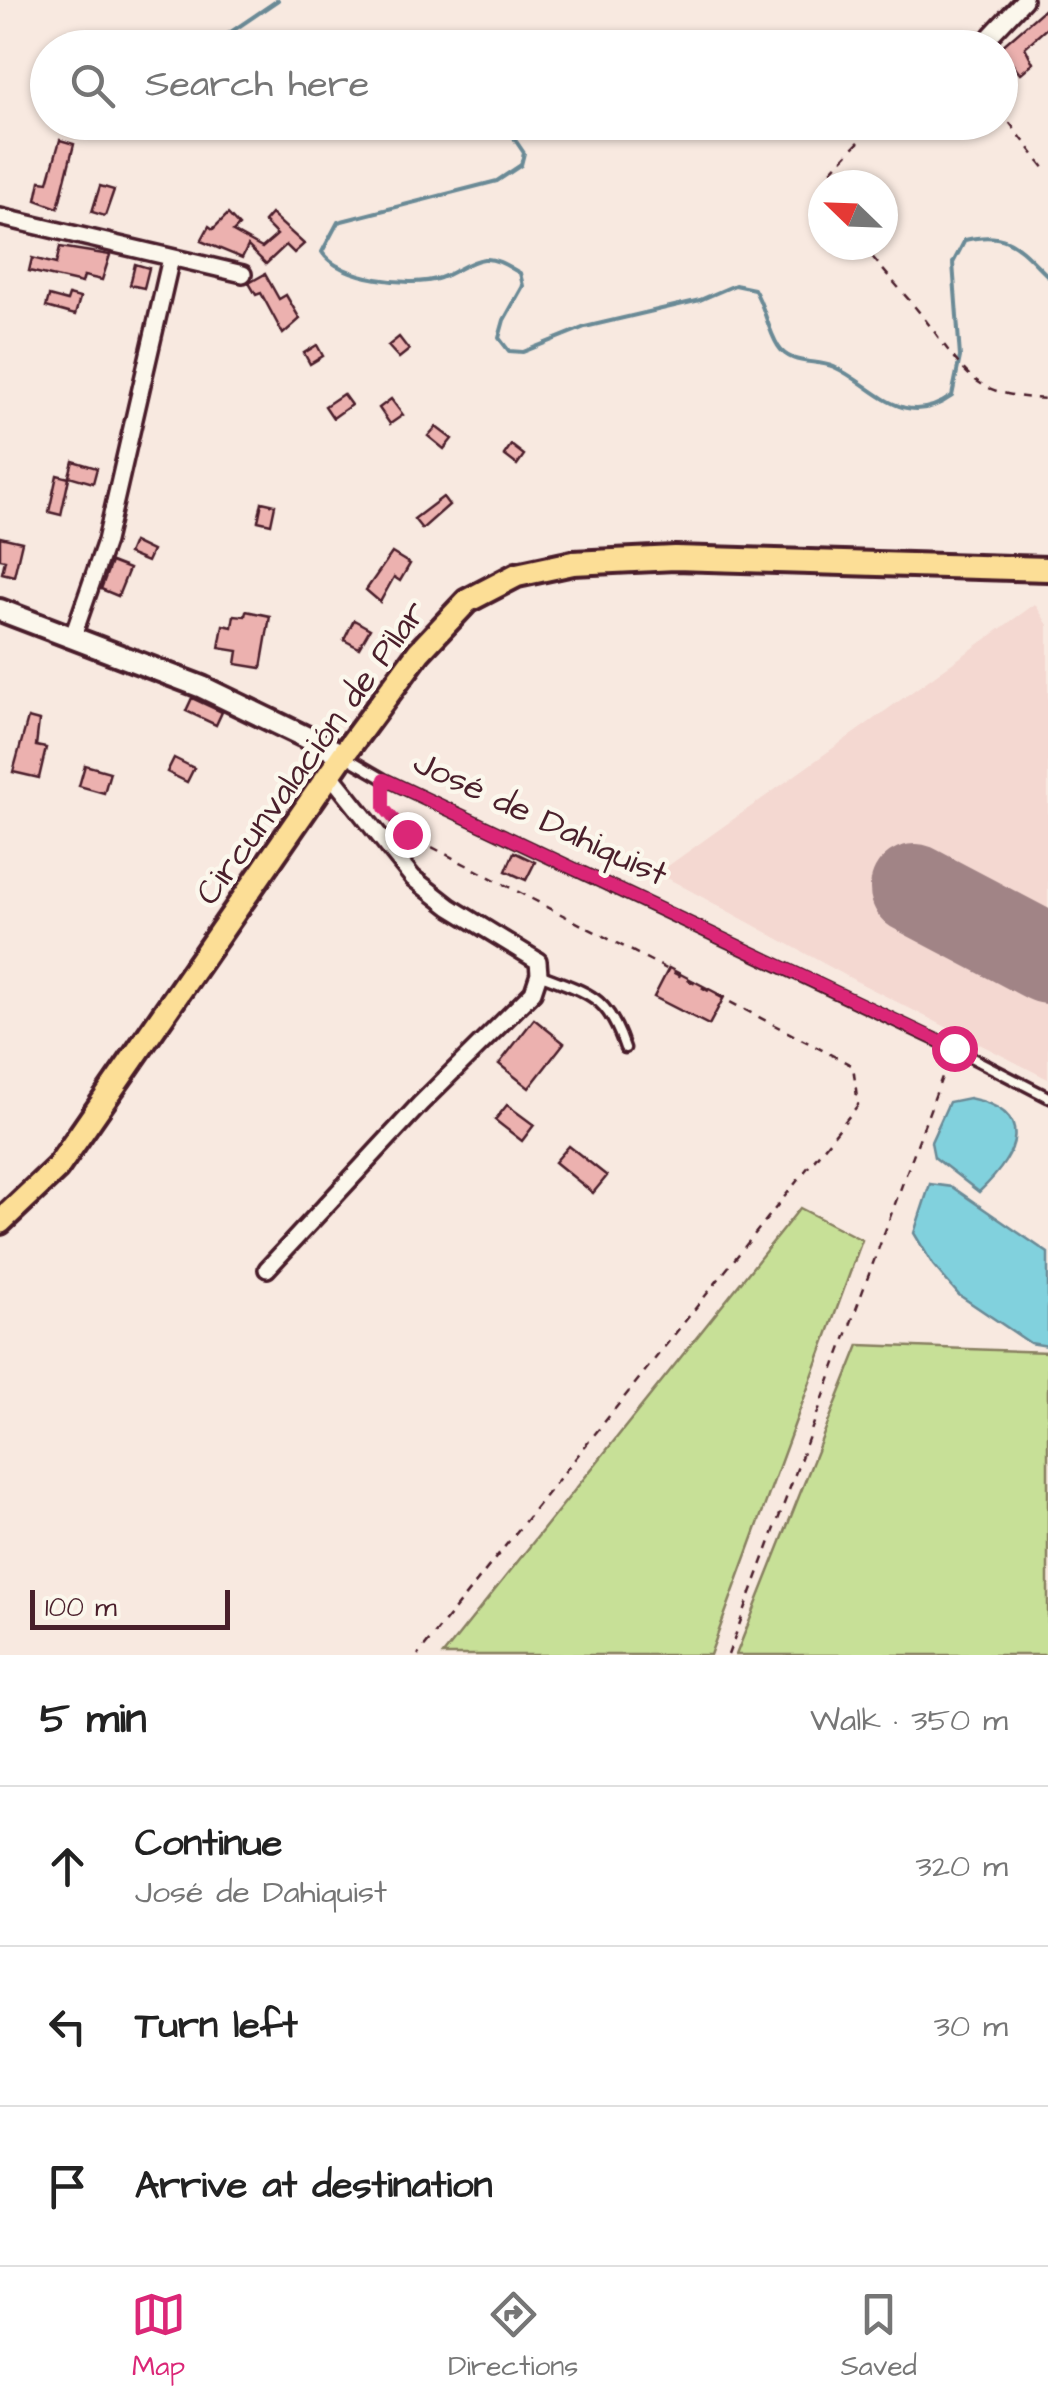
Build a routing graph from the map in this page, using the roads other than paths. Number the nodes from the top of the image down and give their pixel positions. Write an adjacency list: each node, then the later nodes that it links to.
1 (1024, 0): 2 (street)
2 (996, 30)
3 (0, 216): 4 (street)
4 (171, 258): 5 (street); 8 (street)
5 (243, 274)
6 (1048, 569): 9 (main road, Circunvalación de Pilar)
7 (0, 610): 8 (main road, José de Dahiquist)
8 (73, 636): 9 (main road, José de Dahiquist)
9 (336, 764): 10 (street); 12 (lane, José de Dahiquist); 13 (main road, Circunvalación de Pilar)
10 (540, 974): 11 (lane); 14 (street)
11 (624, 1048)
12 (1048, 1097)
13 (0, 1222)
14 (266, 1269)

